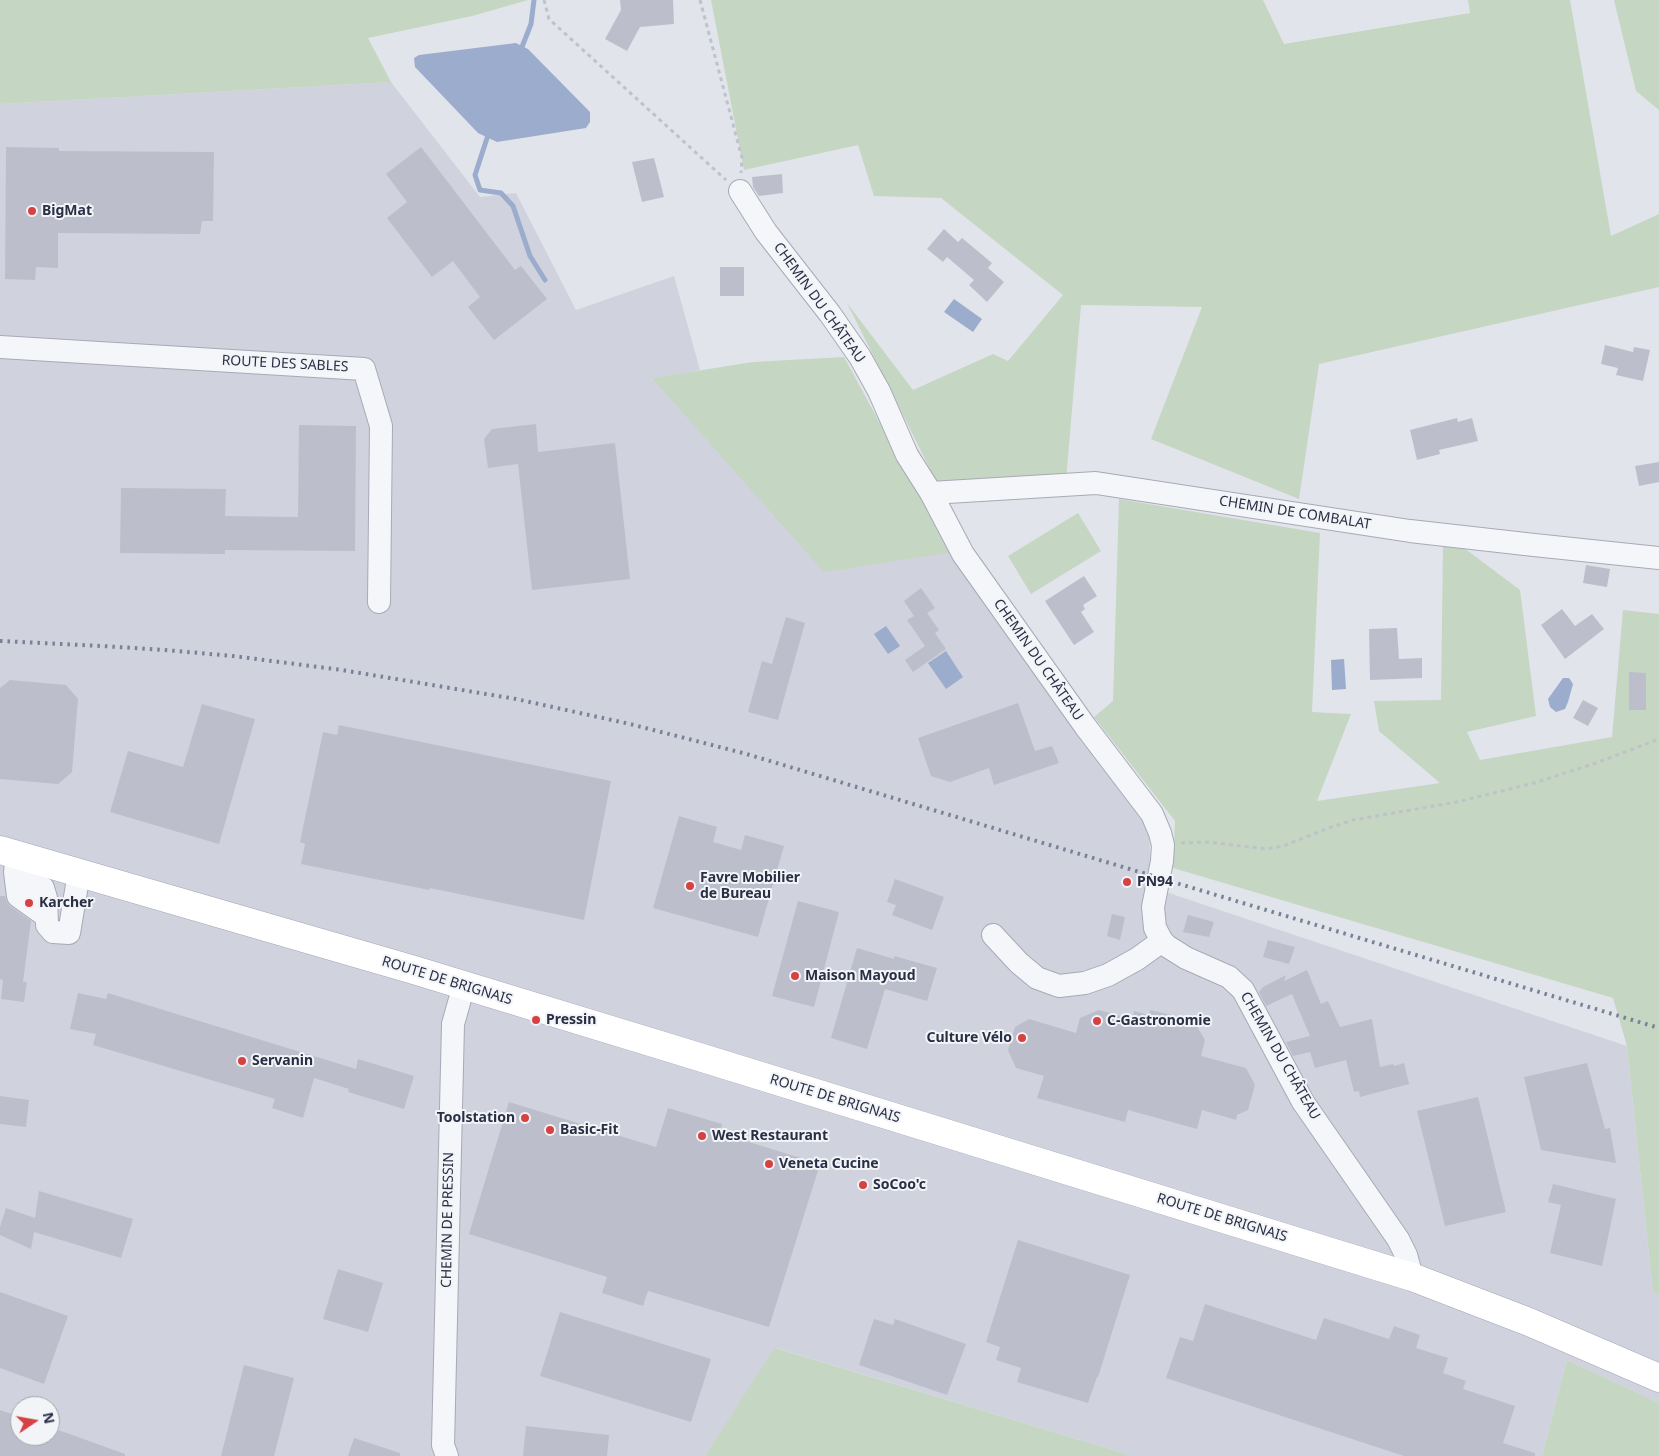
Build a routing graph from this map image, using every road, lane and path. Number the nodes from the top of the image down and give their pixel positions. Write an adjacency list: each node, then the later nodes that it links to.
1 (544, 0): 3 (path)
2 (700, 0): 3 (path)
3 (740, 191): 5 (street, CHEMIN DU CHÂTEAU)
4 (0, 347): 7 (street, ROUTE DES SABLES)
5 (931, 493): 6 (street, CHEMIN DE COMBALAT); 9 (street, CHEMIN DU CHÂTEAU)
6 (1659, 558)
7 (379, 602)
8 (1659, 739): 9 (path)
9 (1163, 845): 13 (street, CHEMIN DU CHÂTEAU)
10 (11, 859): 11 (main road, ROUTE DE BRIGNAIS); 11 (street)
11 (79, 873): 14 (main road, ROUTE DE BRIGNAIS)
12 (993, 935): 13 (street)
13 (1162, 940): 15 (street, CHEMIN DU CHÂTEAU)
14 (464, 985): 15 (main road, ROUTE DE BRIGNAIS); 17 (street, CHEMIN DE PRESSIN)
15 (1412, 1277): 16 (main road, ROUTE DE BRIGNAIS)
16 (1659, 1378)
17 (447, 1456)

